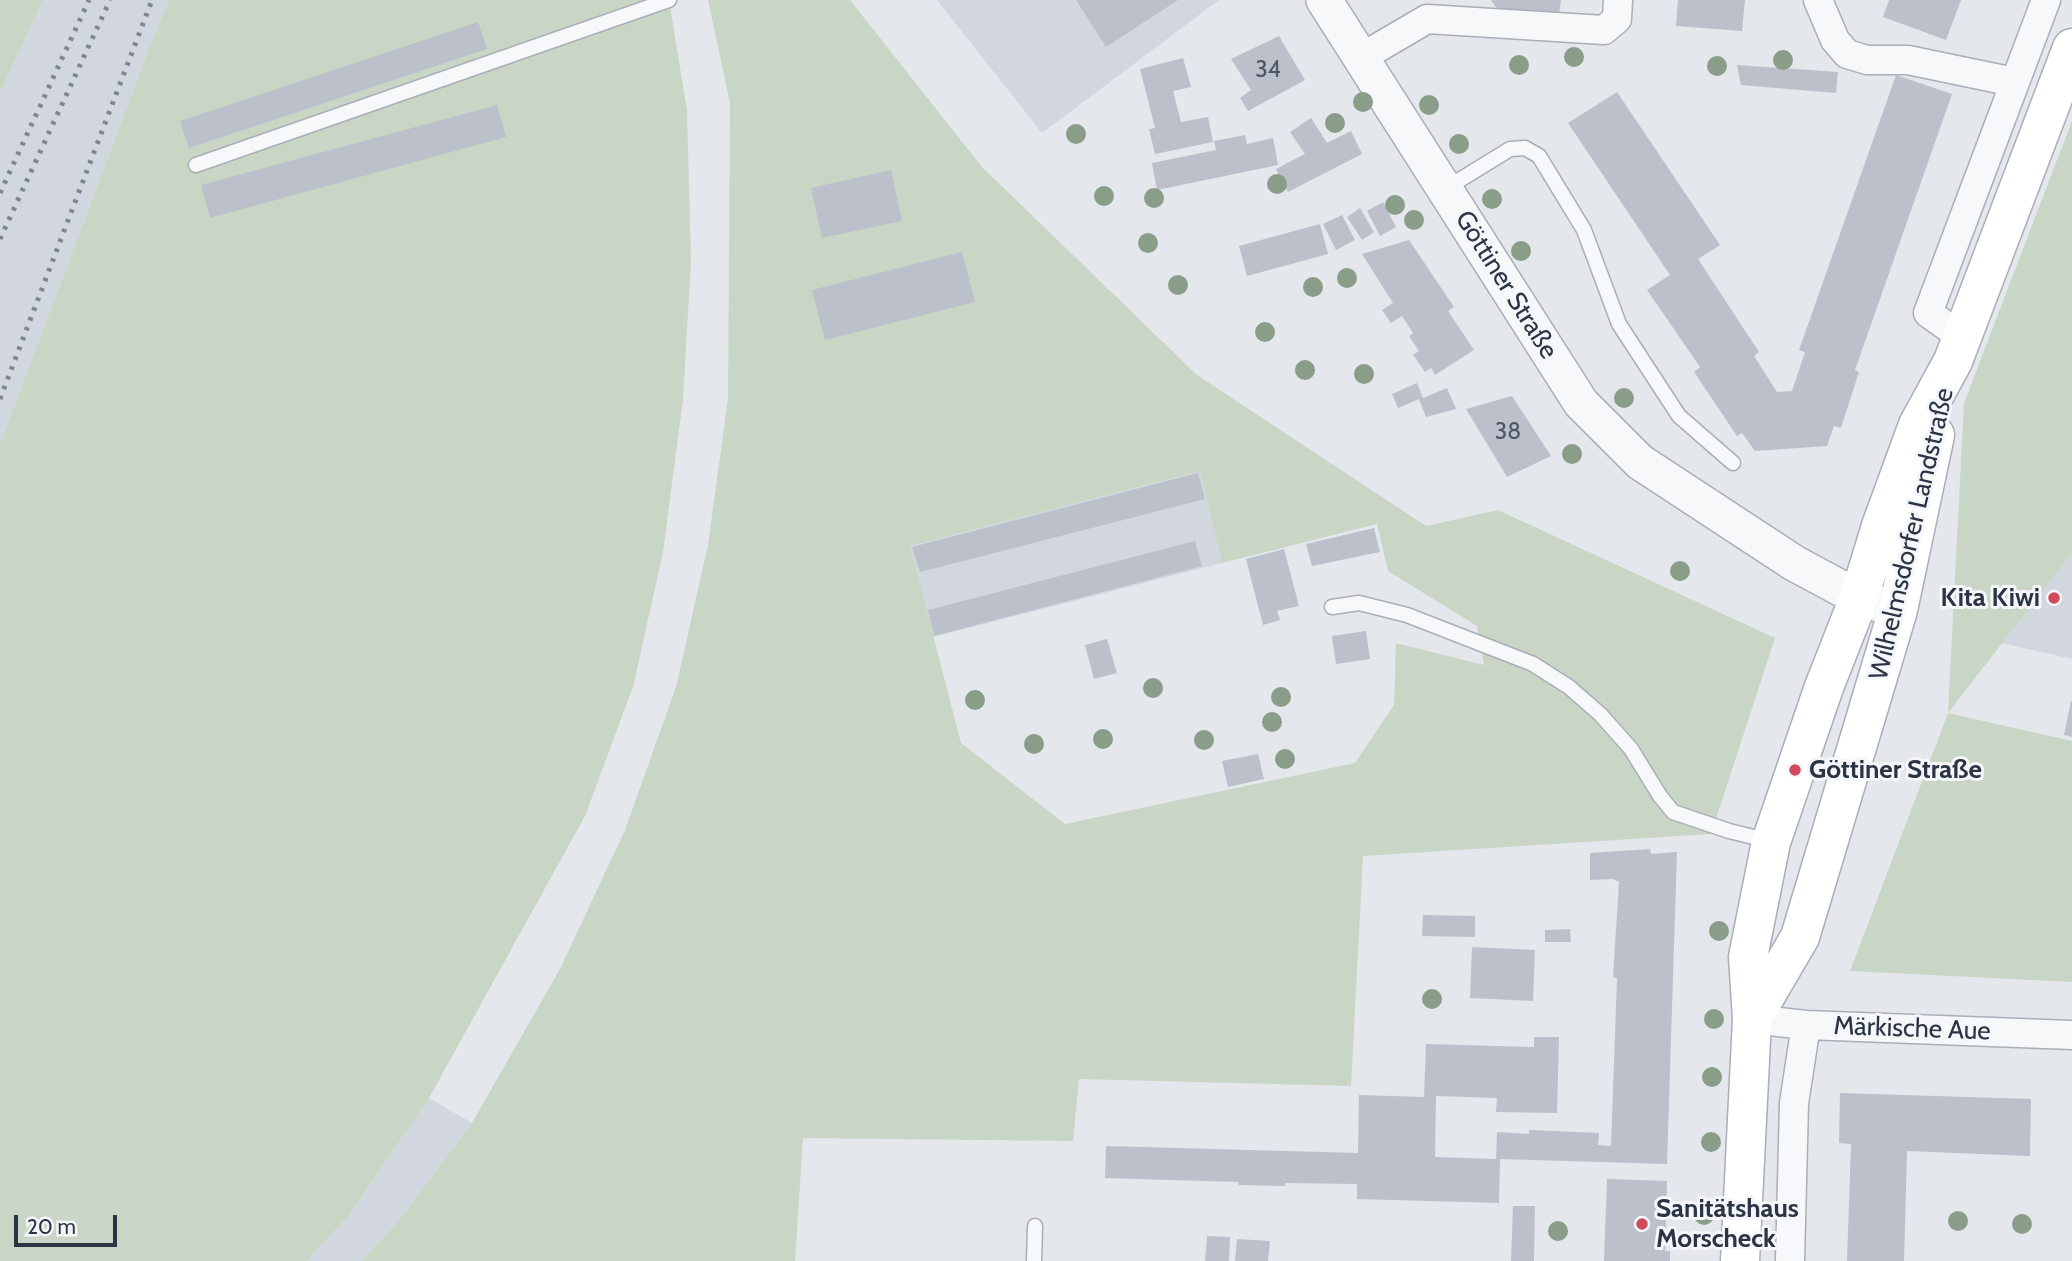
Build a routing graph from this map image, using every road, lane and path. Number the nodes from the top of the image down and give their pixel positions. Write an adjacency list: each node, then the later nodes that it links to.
1 (669, 0): 11 (lane)
2 (1324, 0): 8 (street, Göttiner Straße)
3 (1618, 0): 6 (street)
4 (1818, 0): 10 (street)
5 (2046, 0): 7 (street)
6 (1429, 10): 8 (street)
7 (2030, 41): 9 (street, Wilhelmsdorfer Landstraße); 10 (street)
8 (1362, 58): 12 (street, Göttiner Straße)
9 (2067, 62): 13 (main road, Wilhelmsdorfer Landstraße)
10 (2014, 82): 13 (street)
11 (195, 165)
12 (1445, 189): 14 (lane); 15 (street, Göttiner Straße)
13 (1957, 349): 15 (main road, Wilhelmsdorfer Landstraße); 17 (main road, Wilhelmsdorfer Landstraße)
14 (1733, 463)
15 (1859, 598): 17 (street, Göttiner Straße); 18 (main road, Wilhelmsdorfer Landstraße)
16 (1332, 607): 18 (lane)
17 (1898, 610): 19 (main road, Wilhelmsdorfer Landstraße)
18 (1771, 842): 19 (main road, Wilhelmsdorfer Landstraße)
19 (1752, 1019): 20 (street, Märkische Aue); 24 (main road, Wilhelmsdorfer Landstraße)
20 (1806, 1025): 21 (street, Märkische Aue); 25 (street)
21 (2072, 1035)
22 (1035, 1226): 23 (lane)
23 (1034, 1261)
24 (1740, 1261)
25 (1790, 1261)

